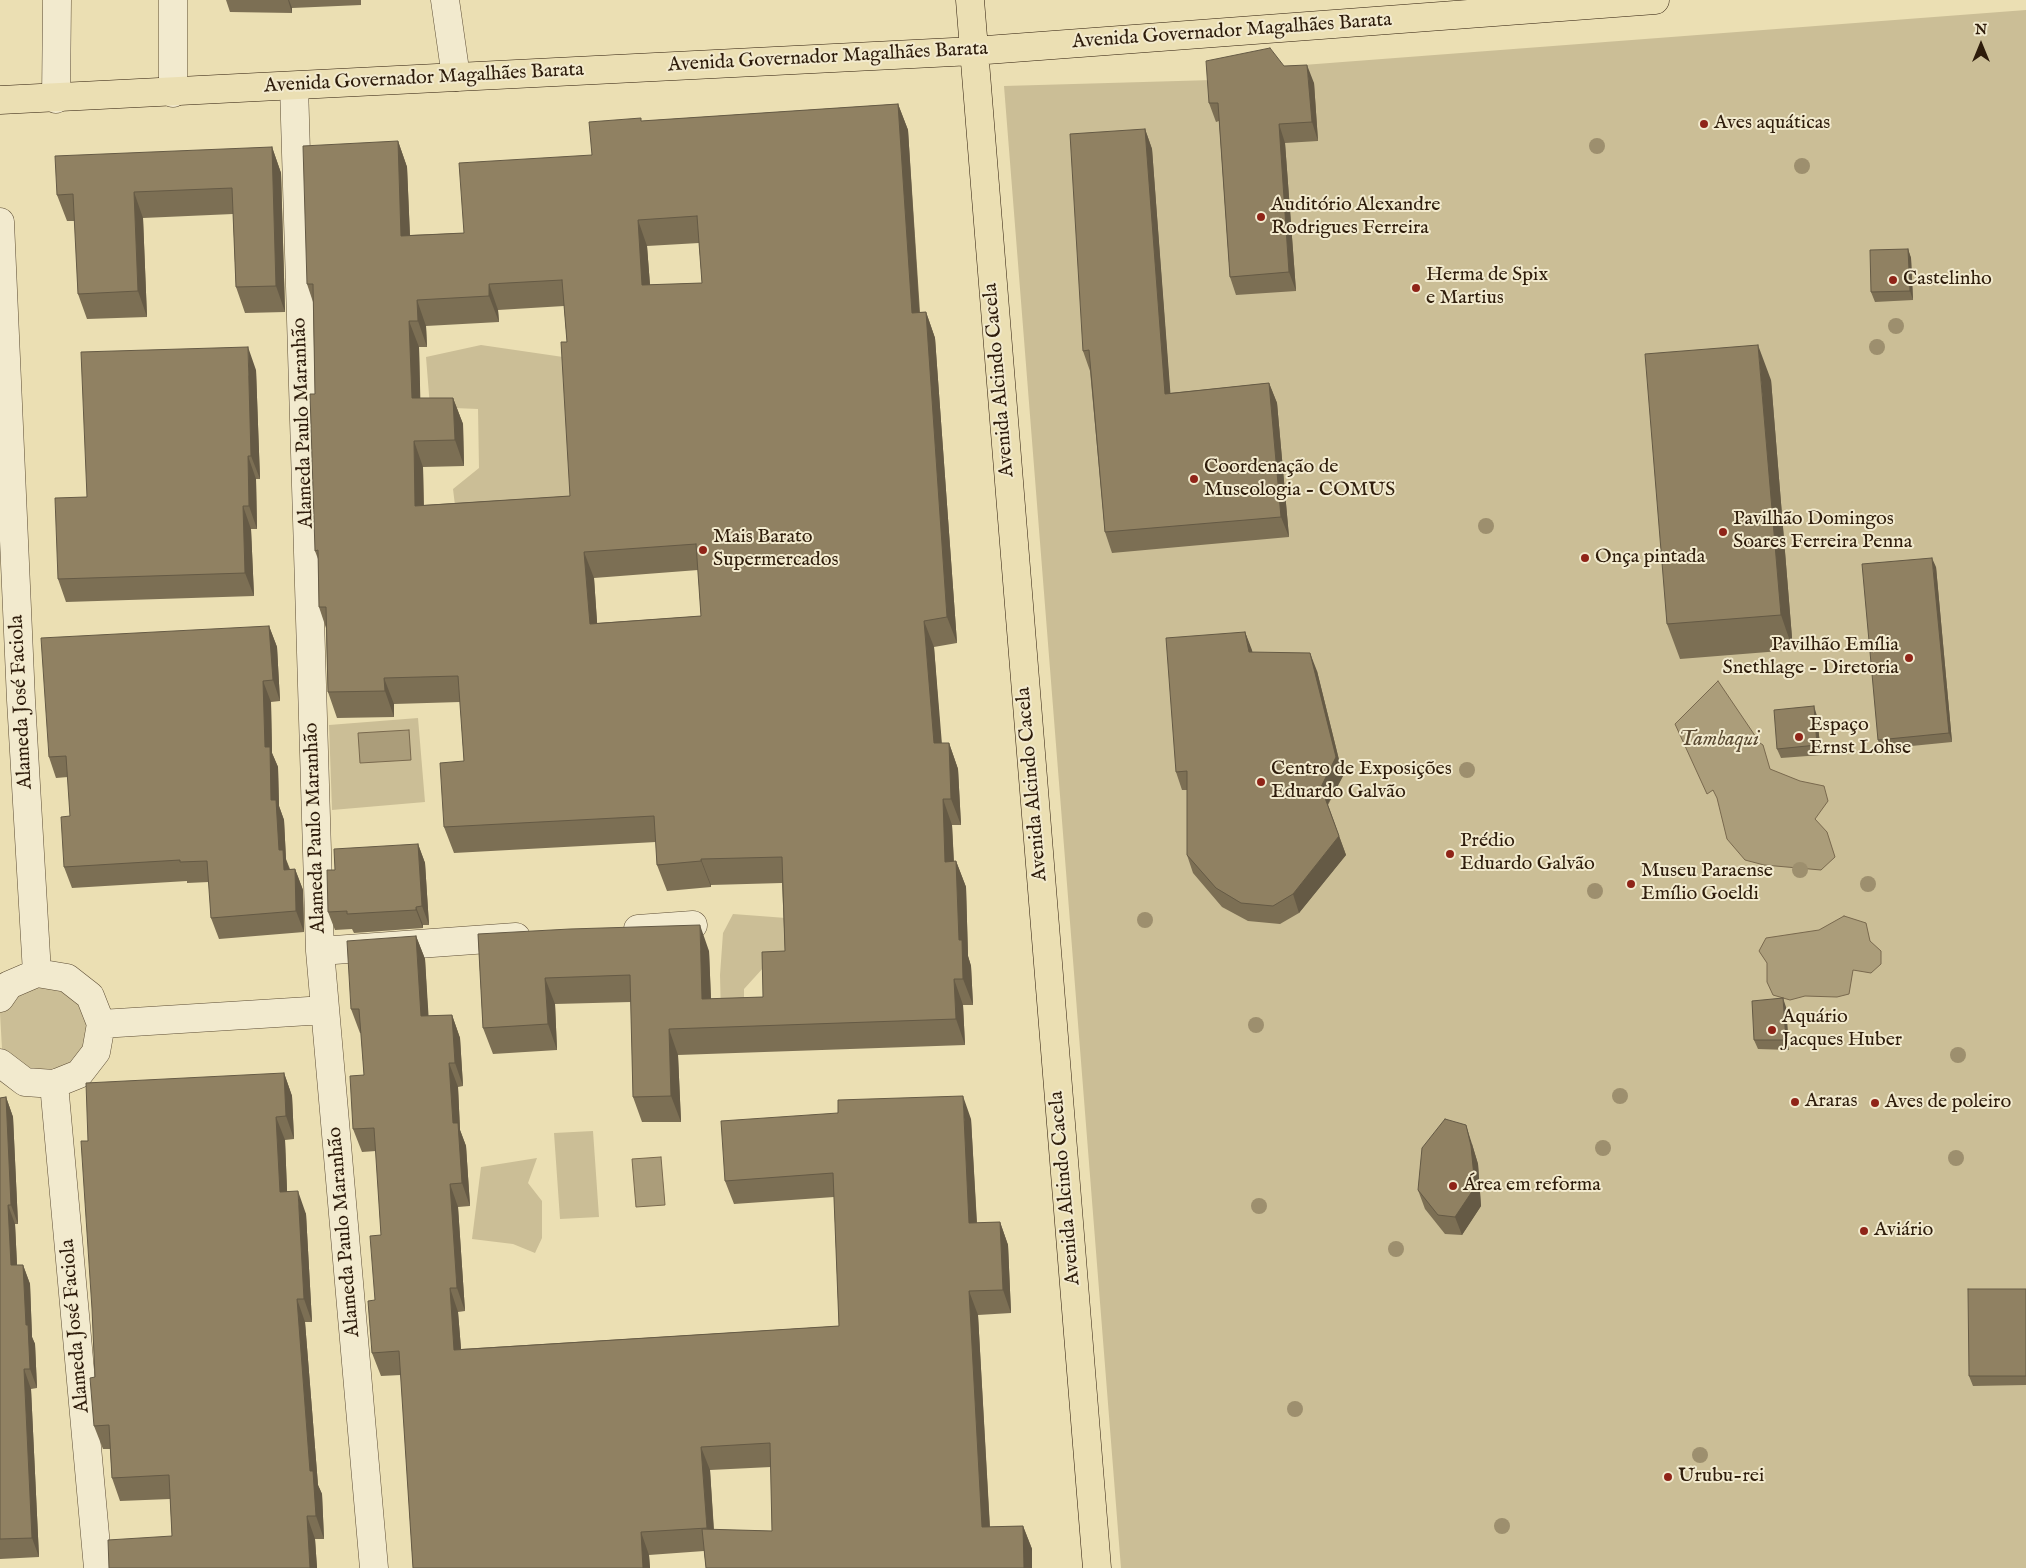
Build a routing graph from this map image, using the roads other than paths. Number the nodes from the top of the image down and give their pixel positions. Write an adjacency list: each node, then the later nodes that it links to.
1 (57, 0): 10 (street)
2 (173, 0): 9 (street)
3 (445, 0): 7 (street)
4 (970, 0): 6 (main road, Avenida Alcindo Cacela)
5 (1655, 0): 6 (main road, Avenida Governador Magalhães Barata)
6 (973, 51): 7 (main road, Avenida Governador Magalhães Barata); 26 (main road, Avenida Alcindo Cacela)
7 (456, 77): 8 (main road, Avenida Governador Magalhães Barata)
8 (294, 86): 9 (main road, Avenida Governador Magalhães Barata); 17 (street, Alameda Paulo Maranhão)
9 (173, 93): 10 (main road, Avenida Governador Magalhães Barata)
10 (56, 99): 11 (main road, Avenida Governador Magalhães Barata)
11 (0, 100)
12 (0, 222): 13 (street, Alameda José Faciola)
13 (10, 701): 18 (street, Alameda José Faciola)
14 (693, 925): 15 (street)
15 (614, 930)
16 (546, 935): 17 (street)
17 (320, 951): 20 (street, Alameda Paulo Maranhão)
18 (37, 973): 19 (street); 21 (street)
19 (0, 998)
20 (325, 1010): 21 (street); 25 (street, Alameda Paulo Maranhão)
21 (101, 1024): 23 (street)
22 (0, 1063): 23 (street)
23 (54, 1084): 24 (street, Alameda José Faciola)
24 (98, 1568)
25 (374, 1568)
26 (1097, 1568)

